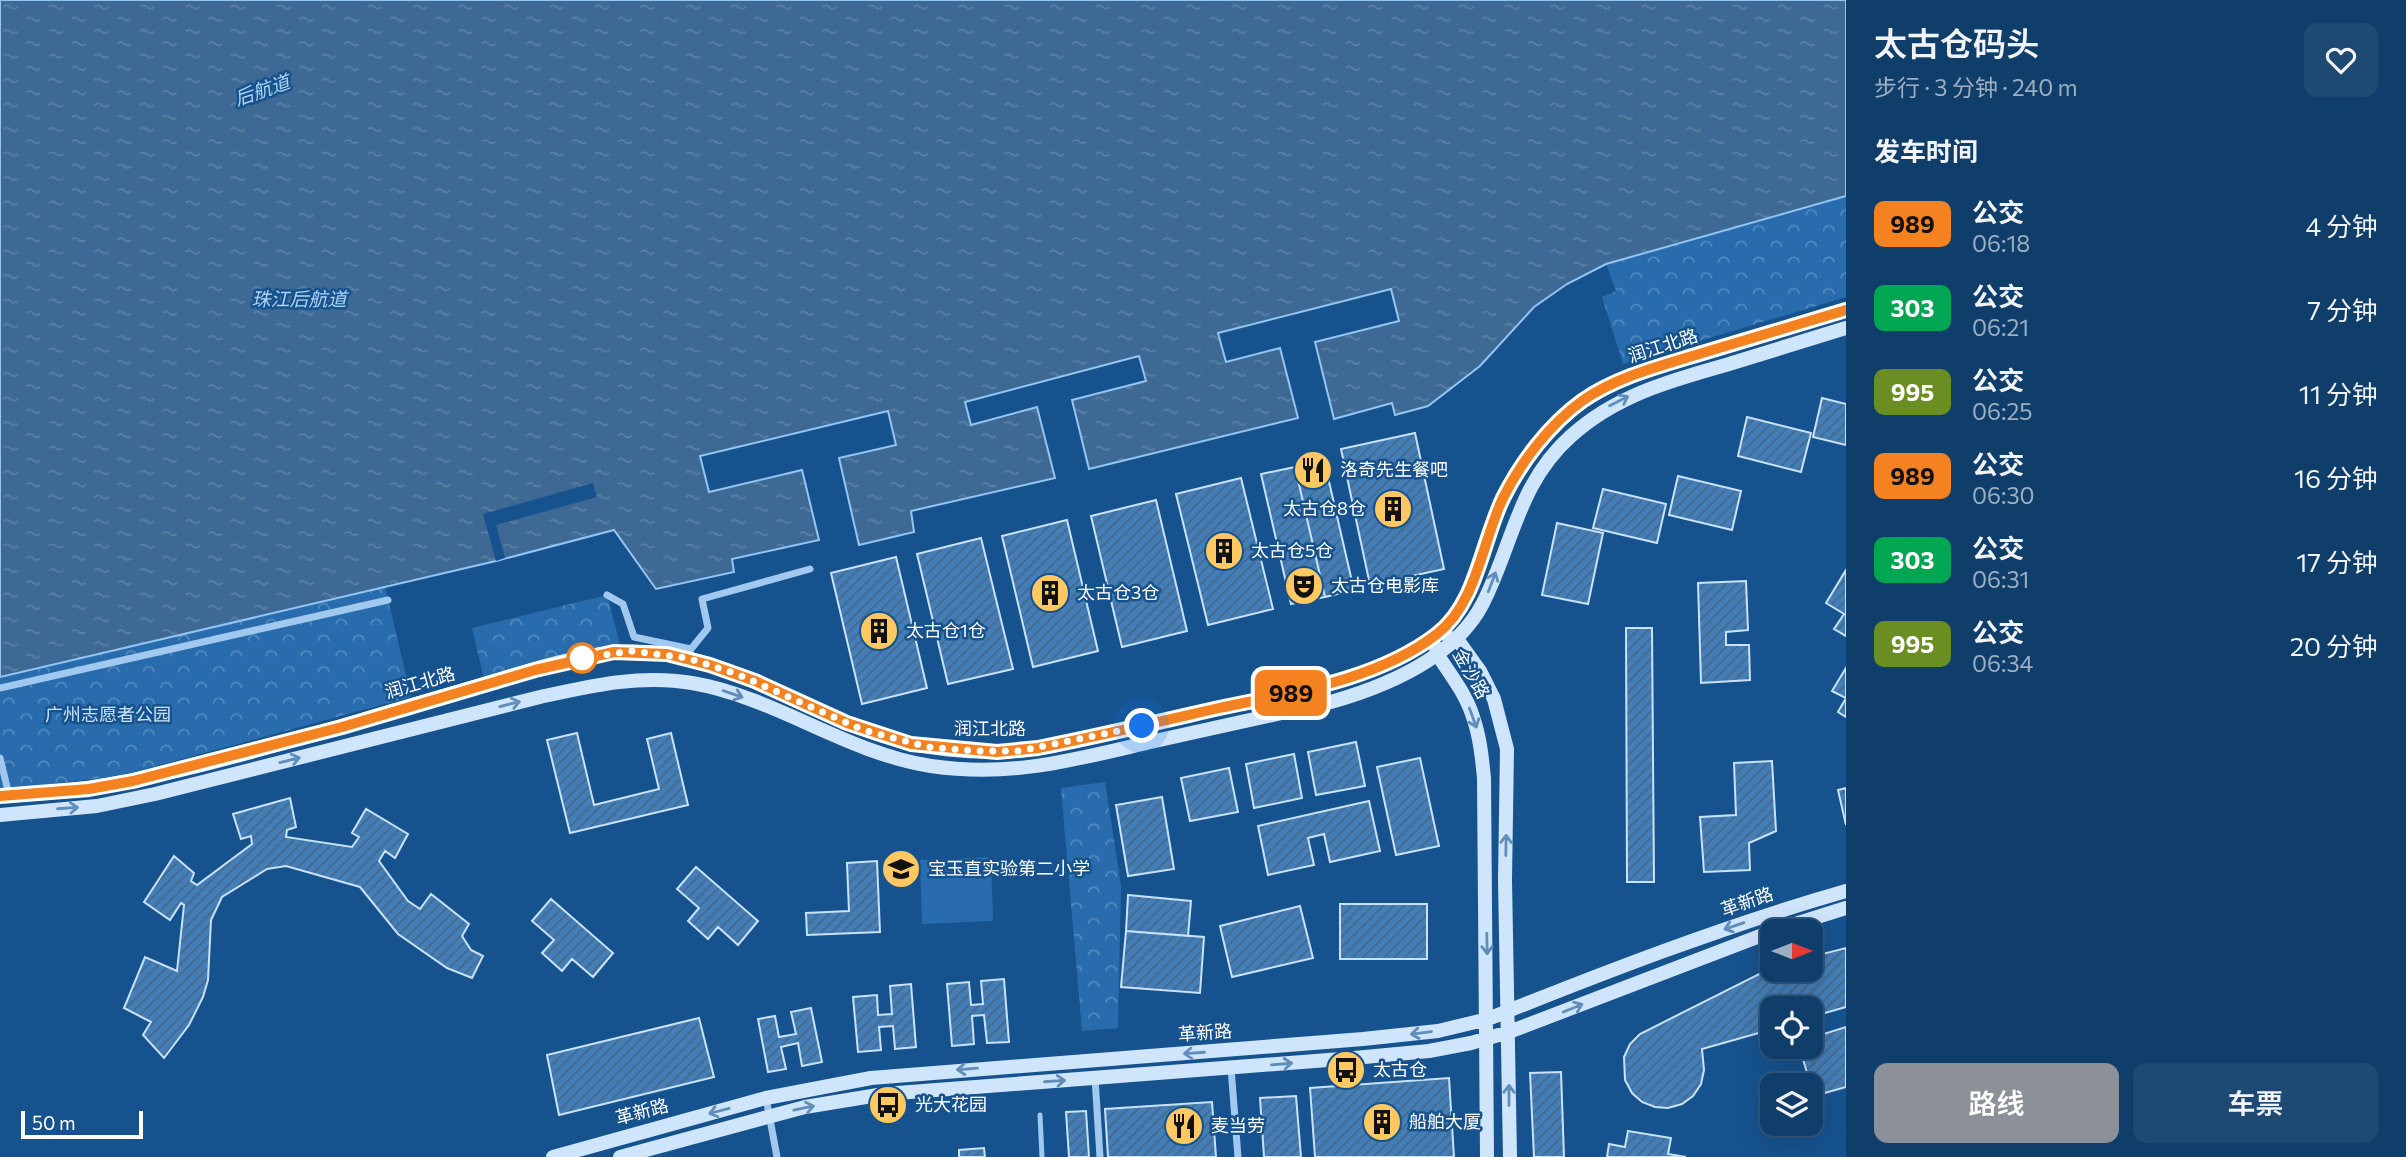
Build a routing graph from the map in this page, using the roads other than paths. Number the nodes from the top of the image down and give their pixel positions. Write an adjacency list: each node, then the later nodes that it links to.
1 (1846, 310): 6 (street, 润江北路)
2 (1846, 328): 7 (street, 润江北路, one-way to 2)
3 (810, 569): 4 (street)
4 (607, 594)
5 (388, 600): 9 (street)
6 (1436, 635): 7 (street, 金沙路); 8 (street, 金沙路); 11 (street, 润江北路)
7 (1457, 639): 8 (street, 润江北路); 17 (street, 金沙路, one-way to 7)
8 (1437, 654): 12 (street, one-way to 8); 18 (street, 金沙路, one-way to 18)
9 (0, 688)
10 (0, 758): 11 (street)
11 (4, 796)
12 (0, 816)
13 (1846, 891): 17 (street, 革新路, one-way to 17)
14 (1846, 908): 15 (street, 革新路)
15 (1811, 919)
16 (1760, 936): 19 (street, 革新路, one-way to 16)
17 (1508, 1011): 18 (street, 革新路); 19 (street, 金沙路)
18 (1488, 1019): 20 (street, 金沙路); 23 (street, 革新路, one-way to 23)
19 (1509, 1032): 20 (street, 革新路); 33 (street, 金沙路, one-way to 19)
20 (1488, 1039): 21 (street, 革新路, one-way to 20); 32 (street, 金沙路)
21 (1231, 1068): 22 (street, 革新路); 31 (street)
22 (1095, 1078): 25 (street, 革新路, one-way to 22); 30 (street)
23 (766, 1098): 25 (street); 26 (street, 革新路, one-way to 26)
24 (1040, 1115): 29 (lane)
25 (769, 1116): 27 (street, 革新路); 28 (street)
26 (553, 1157)
27 (620, 1157)
28 (777, 1157)
29 (1042, 1157)
30 (1100, 1157)
31 (1238, 1157)
32 (1487, 1157)
33 (1510, 1157)

